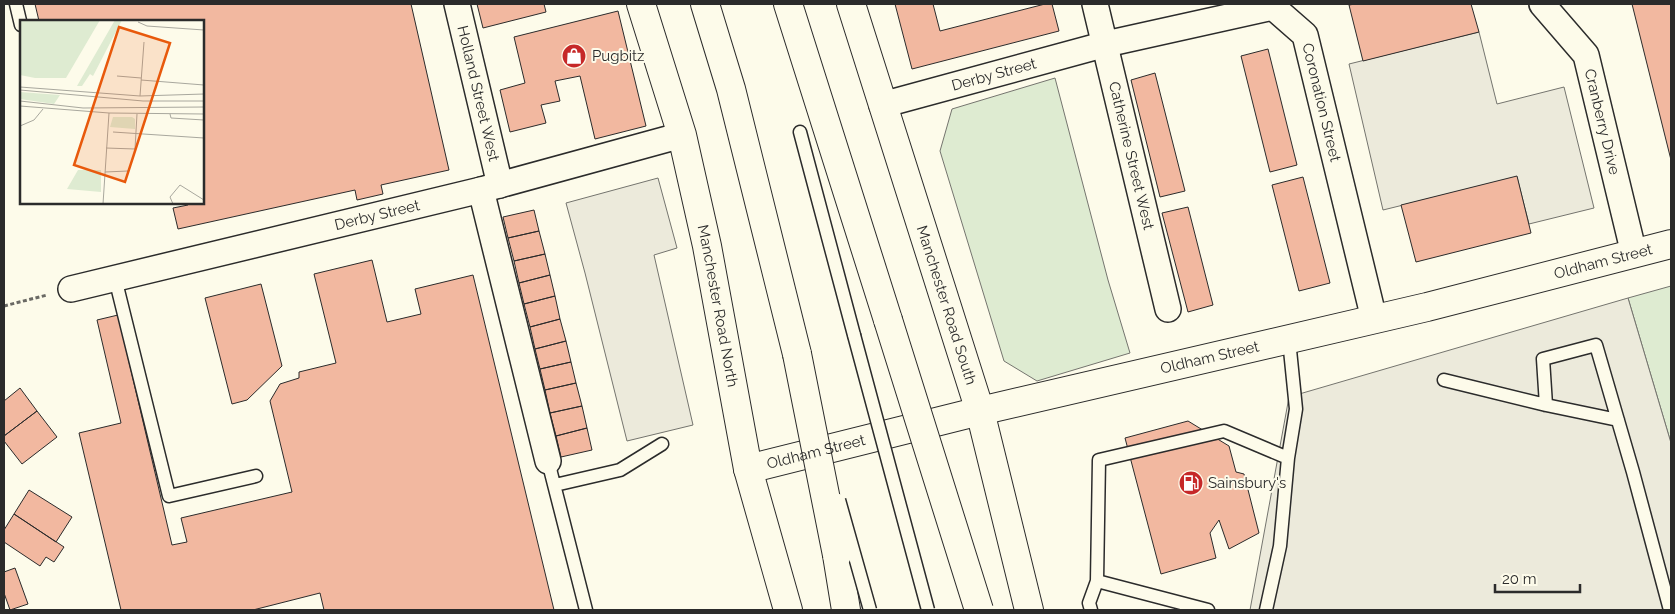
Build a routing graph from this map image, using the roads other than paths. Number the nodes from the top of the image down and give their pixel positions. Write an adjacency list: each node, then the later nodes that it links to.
1 (16, 4): 9 (lane)
2 (457, 4): 14 (street, Holland Street West)
3 (641, 4): 13 (main road, Manchester Road North)
4 (705, 4): 22 (main road)
5 (788, 4): 39 (main road, bridge)
6 (851, 4): 11 (main road, Manchester Road South)
7 (1096, 4): 10 (street, Catherine Street West)
8 (1542, 4): 16 (street, Cranberry Drive)
9 (20, 21)
10 (1106, 44): 11 (street, Derby Street); 19 (street, Catherine Street West); 20 (street, Coronation Street)
11 (882, 105): 25 (main road, Manchester Road South)
12 (800, 132): 38 (lane, bridge)
13 (682, 136): 14 (street, Derby Street); 30 (main road, Manchester Road North)
14 (490, 187): 17 (street, Derby Street); 29 (street, Holland Street West)
15 (1671, 244): 16 (main road, Oldham Street)
16 (1634, 254): 20 (main road, Oldham Street)
17 (115, 278): 18 (street, Derby Street); 31 (lane)
18 (71, 289)
19 (1168, 309)
20 (1374, 319): 21 (main road, Oldham Street)
21 (1289, 340): 25 (main road, Oldham Street); 28 (lane)
22 (797, 354): 36 (main road, bridge); 37 (lane, bridge)
23 (1444, 380): 24 (lane)
24 (1546, 405): 26 (lane); 26 (lane)
25 (980, 411): 30 (main road, Oldham Street); 40 (main road, Manchester Road South)
26 (1618, 420): 44 (lane)
27 (662, 444): 32 (lane)
28 (1288, 458): 33 (lane); 43 (lane)
29 (548, 461): 32 (lane)
30 (748, 469): 35 (main road, Manchester Road North)
31 (256, 476)
32 (555, 485): 34 (lane)
33 (1097, 581): 41 (lane); 42 (lane)
34 (586, 610)
35 (788, 610)
36 (846, 610)
37 (870, 610)
38 (928, 610)
39 (979, 610)
40 (1029, 610)
41 (1091, 610)
42 (1208, 610)
43 (1266, 610)
44 (1670, 610)

